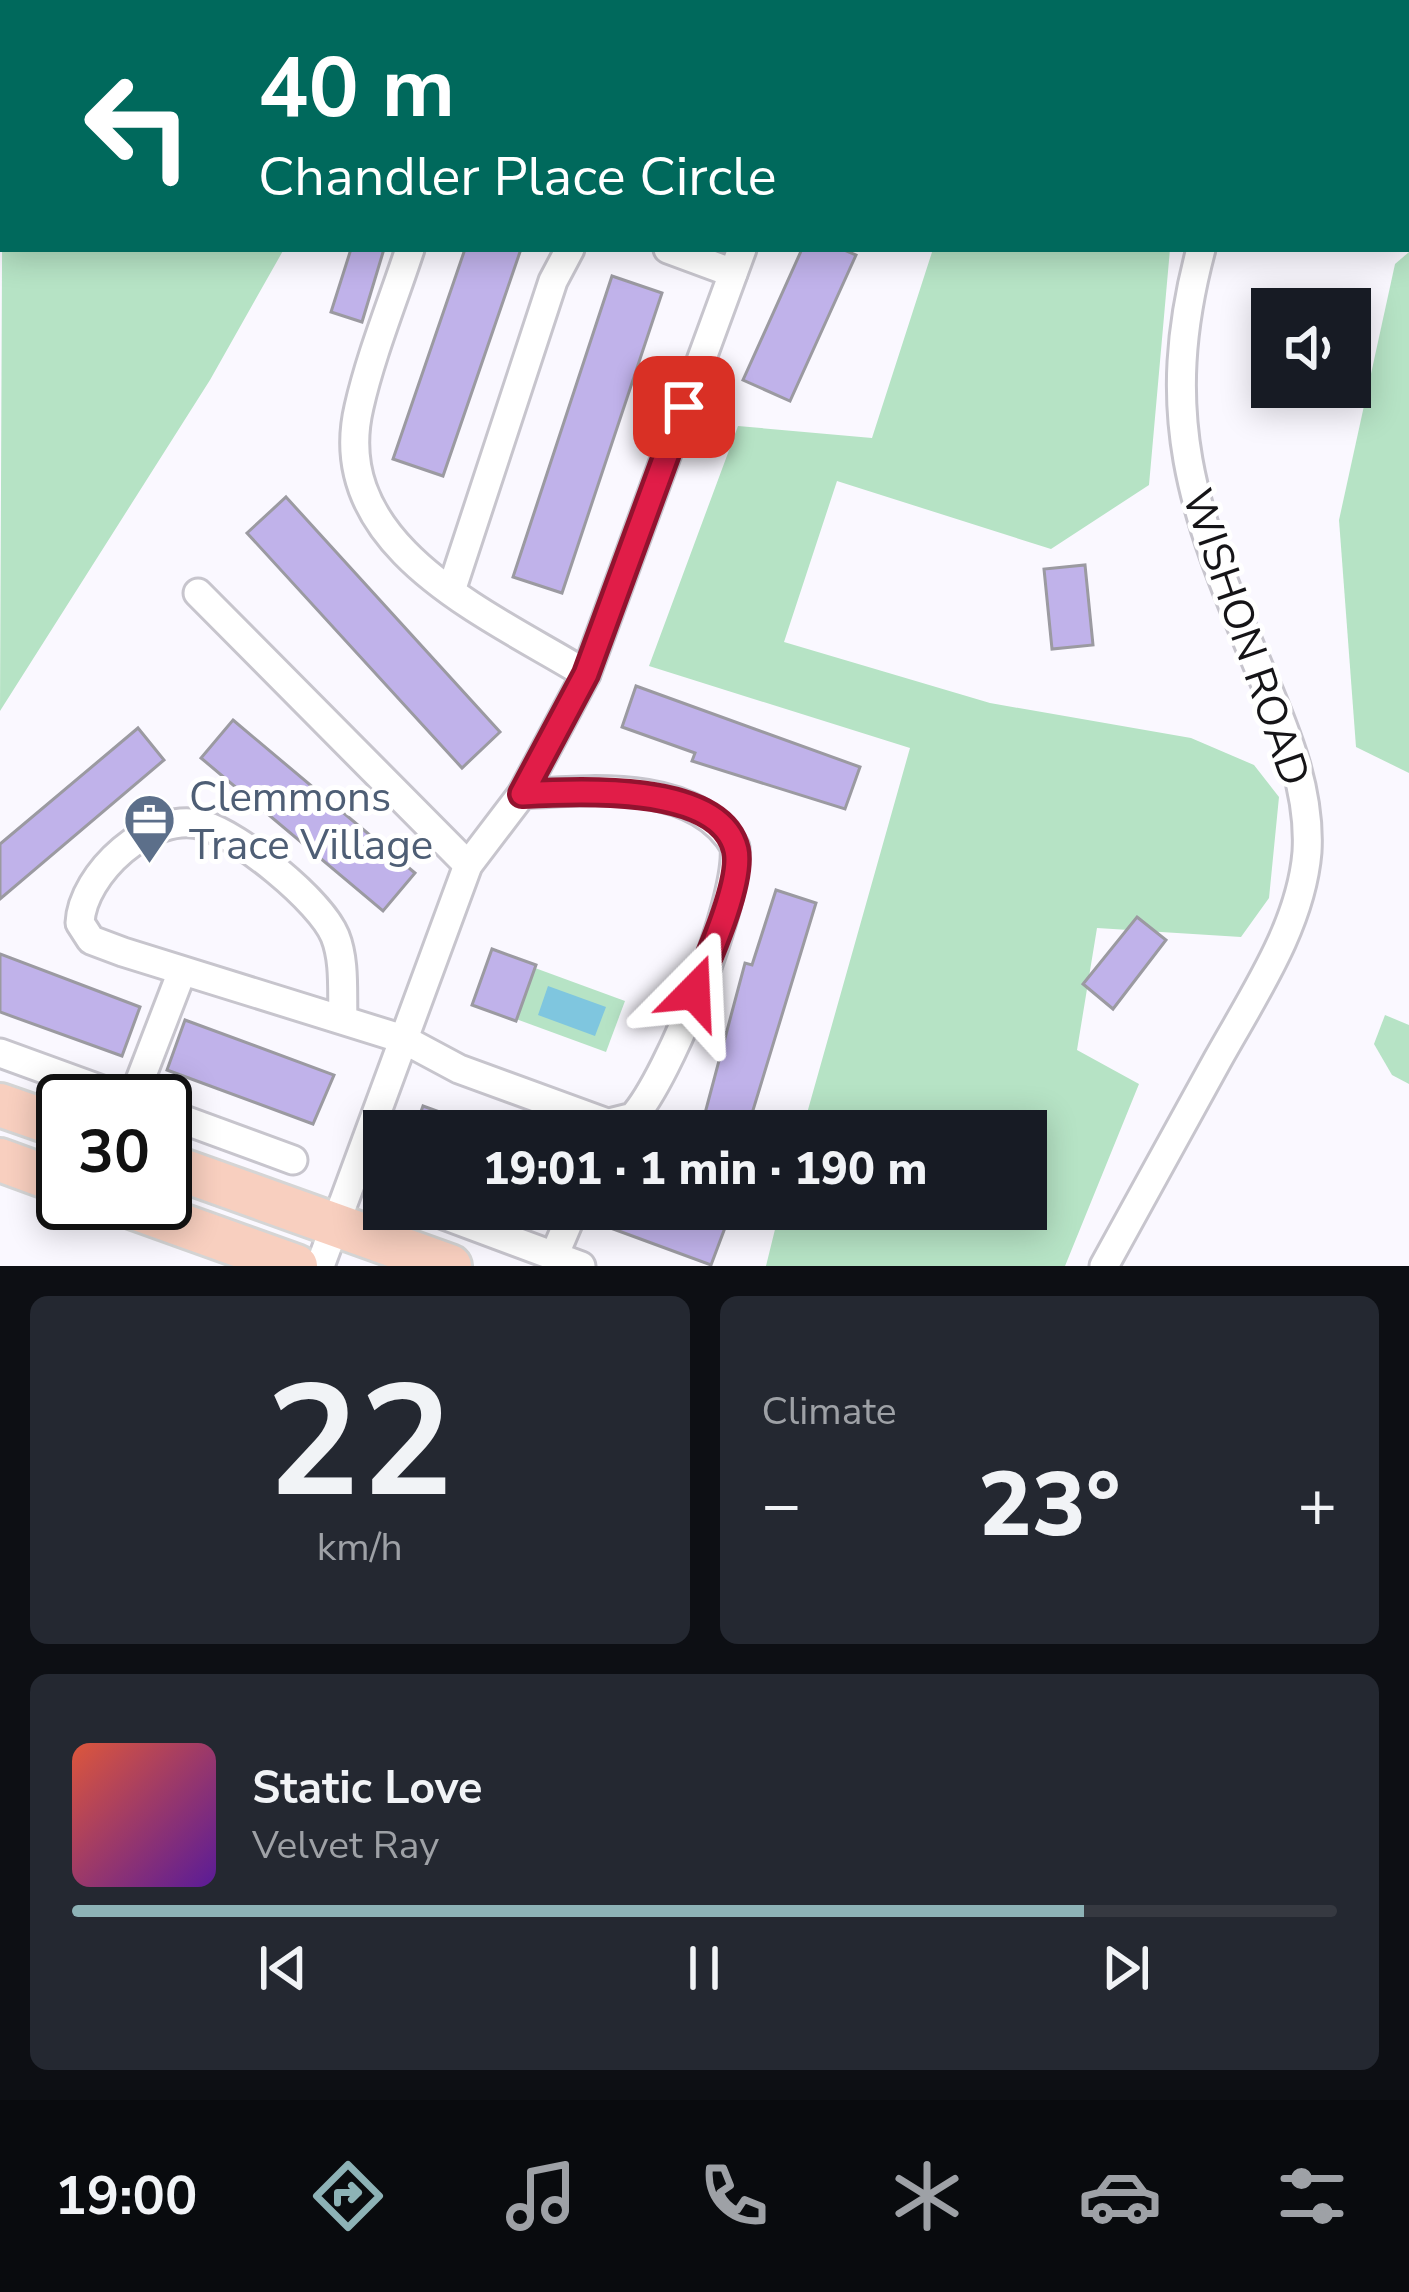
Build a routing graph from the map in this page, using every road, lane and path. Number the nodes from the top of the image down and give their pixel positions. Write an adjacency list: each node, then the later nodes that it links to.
1 (409, 252): 6 (street)
2 (568, 252): 6 (street)
3 (686, 252): 5 (street)
4 (1200, 252): 34 (street, WISHON ROAD)
5 (738, 261): 8 (street)
6 (451, 591): 8 (street)
7 (198, 593): 10 (street)
8 (586, 674): 9 (street)
9 (522, 794): 10 (street); 19 (street)
10 (468, 866): 13 (street)
11 (181, 974): 12 (street); 12 (street); 16 (street)
12 (343, 1018): 13 (street)
13 (403, 1039): 18 (street); 26 (street)
14 (0, 1053): 15 (street)
15 (58, 1074)
16 (142, 1074)
17 (0, 1105): 20 (main road)
18 (567, 1110)
19 (638, 1110)
20 (36, 1118)
21 (192, 1123): 23 (street)
22 (0, 1160): 24 (main road)
23 (293, 1160)
24 (36, 1173)
25 (192, 1174): 26 (main road)
26 (334, 1224): 32 (street); 33 (main road)
27 (192, 1229): 31 (main road)
28 (485, 1230): 30 (street)
29 (572, 1230): 30 (street)
30 (568, 1261)
31 (296, 1266)
32 (320, 1266)
33 (450, 1266)
34 (1104, 1266)

